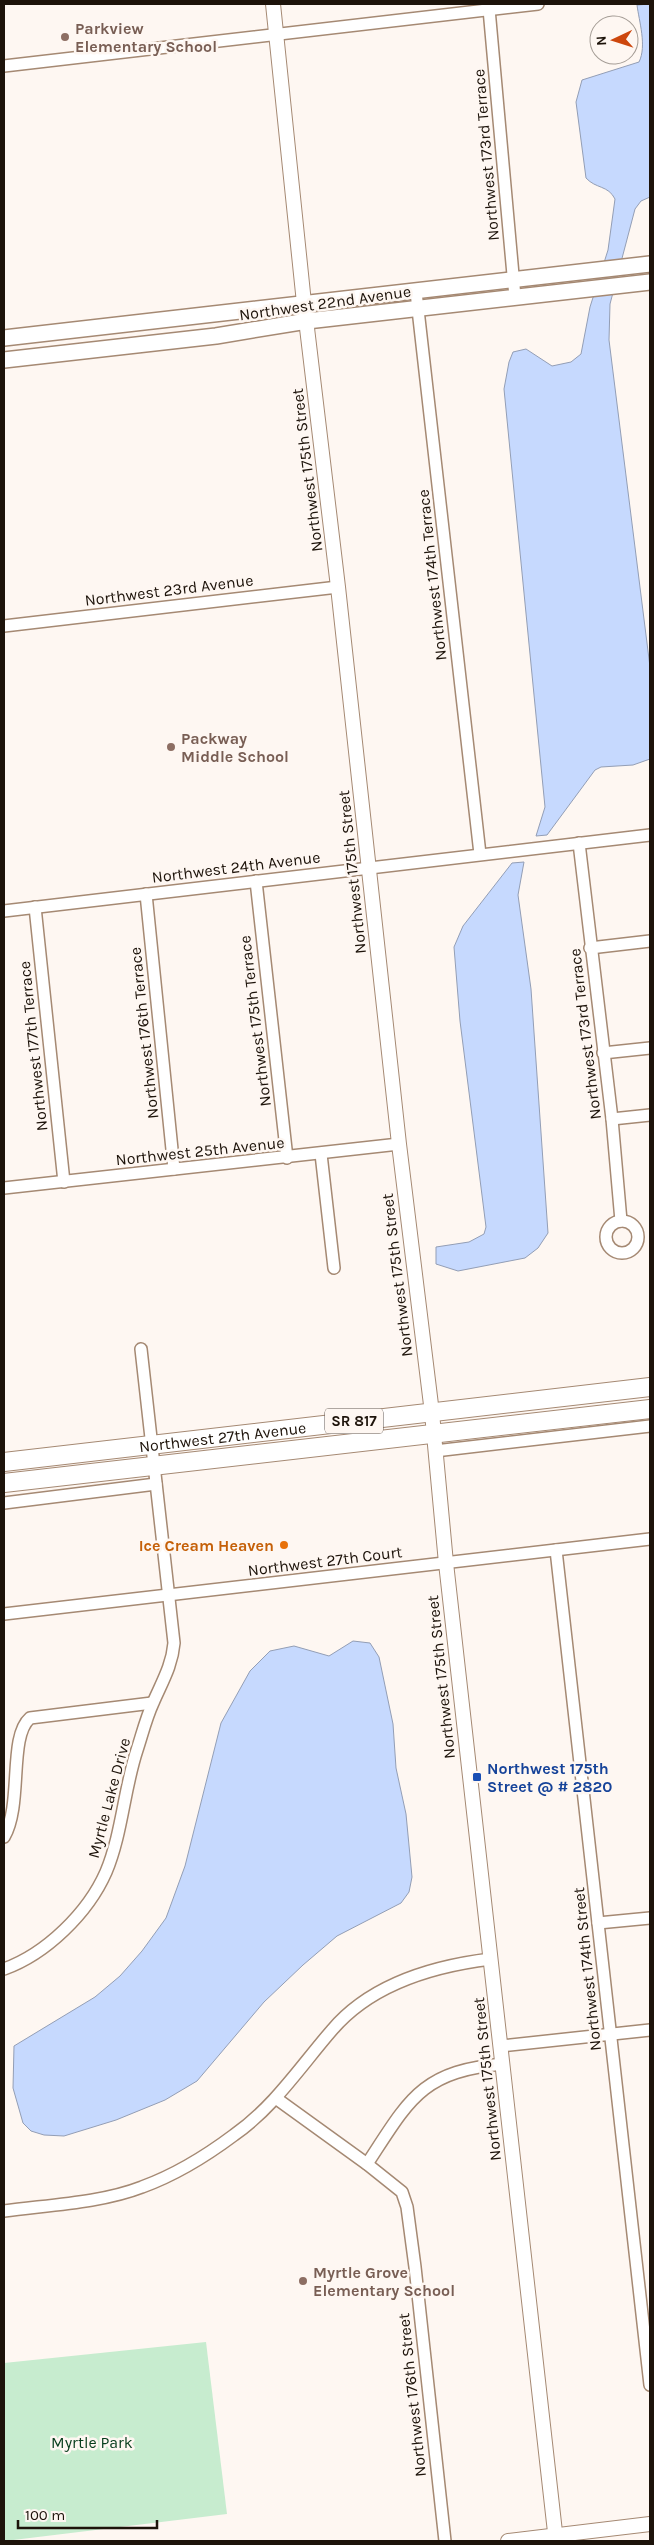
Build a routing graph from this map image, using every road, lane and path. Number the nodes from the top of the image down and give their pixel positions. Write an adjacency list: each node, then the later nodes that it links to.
1 (273, 4): 4 (street, Northwest 175th Street)
2 (538, 4): 3 (street)
3 (489, 9): 4 (street); 7 (street, Northwest 173rd Terrace)
4 (277, 36): 5 (street); 11 (street, Northwest 175th Street)
5 (4, 66)
6 (650, 264): 7 (main road, Northwest 22nd Avenue)
7 (514, 279): 9 (main road, Northwest 22nd Avenue); 10 (street, Northwest 173rd Terrace)
8 (650, 282): 10 (main road, Northwest 22nd Avenue)
9 (416, 292): 11 (main road, Northwest 22nd Avenue); 12 (street, Northwest 174th Terrace)
10 (515, 297): 12 (main road, Northwest 22nd Avenue)
11 (304, 303): 13 (street, Northwest 175th Street); 14 (main road, Northwest 22nd Avenue)
12 (418, 308): 13 (main road, Northwest 22nd Avenue); 20 (street, Northwest 174th Terrace)
13 (306, 321): 15 (main road, Northwest 22nd Avenue); 16 (street, Northwest 175th Street)
14 (4, 338)
15 (4, 360)
16 (338, 587): 17 (street, Northwest 23rd Avenue); 21 (street, Northwest 175th Street)
17 (4, 626)
18 (650, 835): 19 (street, Northwest 24th Avenue)
19 (578, 843): 20 (street, Northwest 24th Avenue); 27 (street, Northwest 173rd Terrace)
20 (480, 854): 21 (street, Northwest 24th Avenue)
21 (369, 868): 22 (street, Northwest 24th Avenue); 32 (street, Northwest 175th Street)
22 (256, 881): 23 (street, Northwest 24th Avenue); 34 (street, Northwest 175th Terrace)
23 (146, 894): 24 (street, Northwest 24th Avenue); 35 (street, Northwest 176th Terrace)
24 (35, 907): 25 (street, Northwest 24th Avenue); 36 (street, Northwest 177th Terrace)
25 (4, 911)
26 (650, 941): 27 (street)
27 (590, 948): 29 (street, Northwest 173rd Terrace)
28 (650, 1048): 29 (street)
29 (603, 1053): 31 (street, Northwest 173rd Terrace)
30 (650, 1115): 31 (street)
31 (612, 1119): 38 (street, Northwest 173rd Terrace)
32 (399, 1144): 33 (street, Northwest 25th Avenue); 43 (street, Northwest 175th Street)
33 (321, 1154): 34 (street, Northwest 25th Avenue); 39 (street)
34 (288, 1158): 35 (street, Northwest 25th Avenue)
35 (174, 1169): 36 (street, Northwest 25th Avenue)
36 (64, 1182): 37 (street, Northwest 25th Avenue)
37 (4, 1188)
38 (621, 1221)
39 (334, 1268)
40 (141, 1349): 46 (street, Myrtle Lake Drive)
41 (650, 1387): 43 (main road, Northwest 27th Avenue / SR 817)
42 (650, 1409): 45 (main road, Northwest 27th Avenue / SR 817)
43 (432, 1413): 45 (street, Northwest 175th Street); 46 (main road, Northwest 27th Avenue / SR 817)
44 (650, 1426): 45 (street)
45 (434, 1442): 48 (main road, Northwest 27th Avenue / SR 817); 54 (street, Northwest 175th Street)
46 (152, 1445): 47 (main road, Northwest 27th Avenue / SR 817); 48 (street, Myrtle Lake Drive)
47 (4, 1462)
48 (154, 1466): 49 (main road, Northwest 27th Avenue / SR 817); 50 (street, Myrtle Lake Drive)
49 (4, 1483)
50 (156, 1484): 51 (street); 55 (street, Myrtle Lake Drive)
51 (4, 1503)
52 (650, 1539): 53 (street, Northwest 27th Court)
53 (556, 1550): 54 (street, Northwest 27th Court); 60 (street, Northwest 174th Street)
54 (446, 1563): 55 (street, Northwest 27th Court); 61 (street, Northwest 175th Street)
55 (169, 1595): 56 (street, Northwest 27th Court); 57 (street, Myrtle Lake Drive)
56 (4, 1614)
57 (152, 1703): 58 (street); 62 (street, Myrtle Lake Drive)
58 (4, 1837)
59 (650, 1918): 60 (street)
60 (598, 1923): 64 (street, Northwest 174th Street)
61 (491, 1959): 65 (street, Northwest 175th Street); 67 (street)
62 (4, 1969)
63 (650, 2030): 64 (street)
64 (611, 2034): 65 (street); 70 (street, Northwest 174th Street)
65 (501, 2046): 66 (street, Northwest 175th Street)
66 (503, 2064): 68 (street); 72 (street, Northwest 175th Street)
67 (277, 2099): 68 (street, Northwest 176th Street); 69 (street)
68 (367, 2164): 73 (street, Northwest 176th Street)
69 (4, 2211)
70 (650, 2385)
71 (650, 2524): 72 (street)
72 (556, 2538): 74 (street)
73 (445, 2541)
74 (508, 2541)

